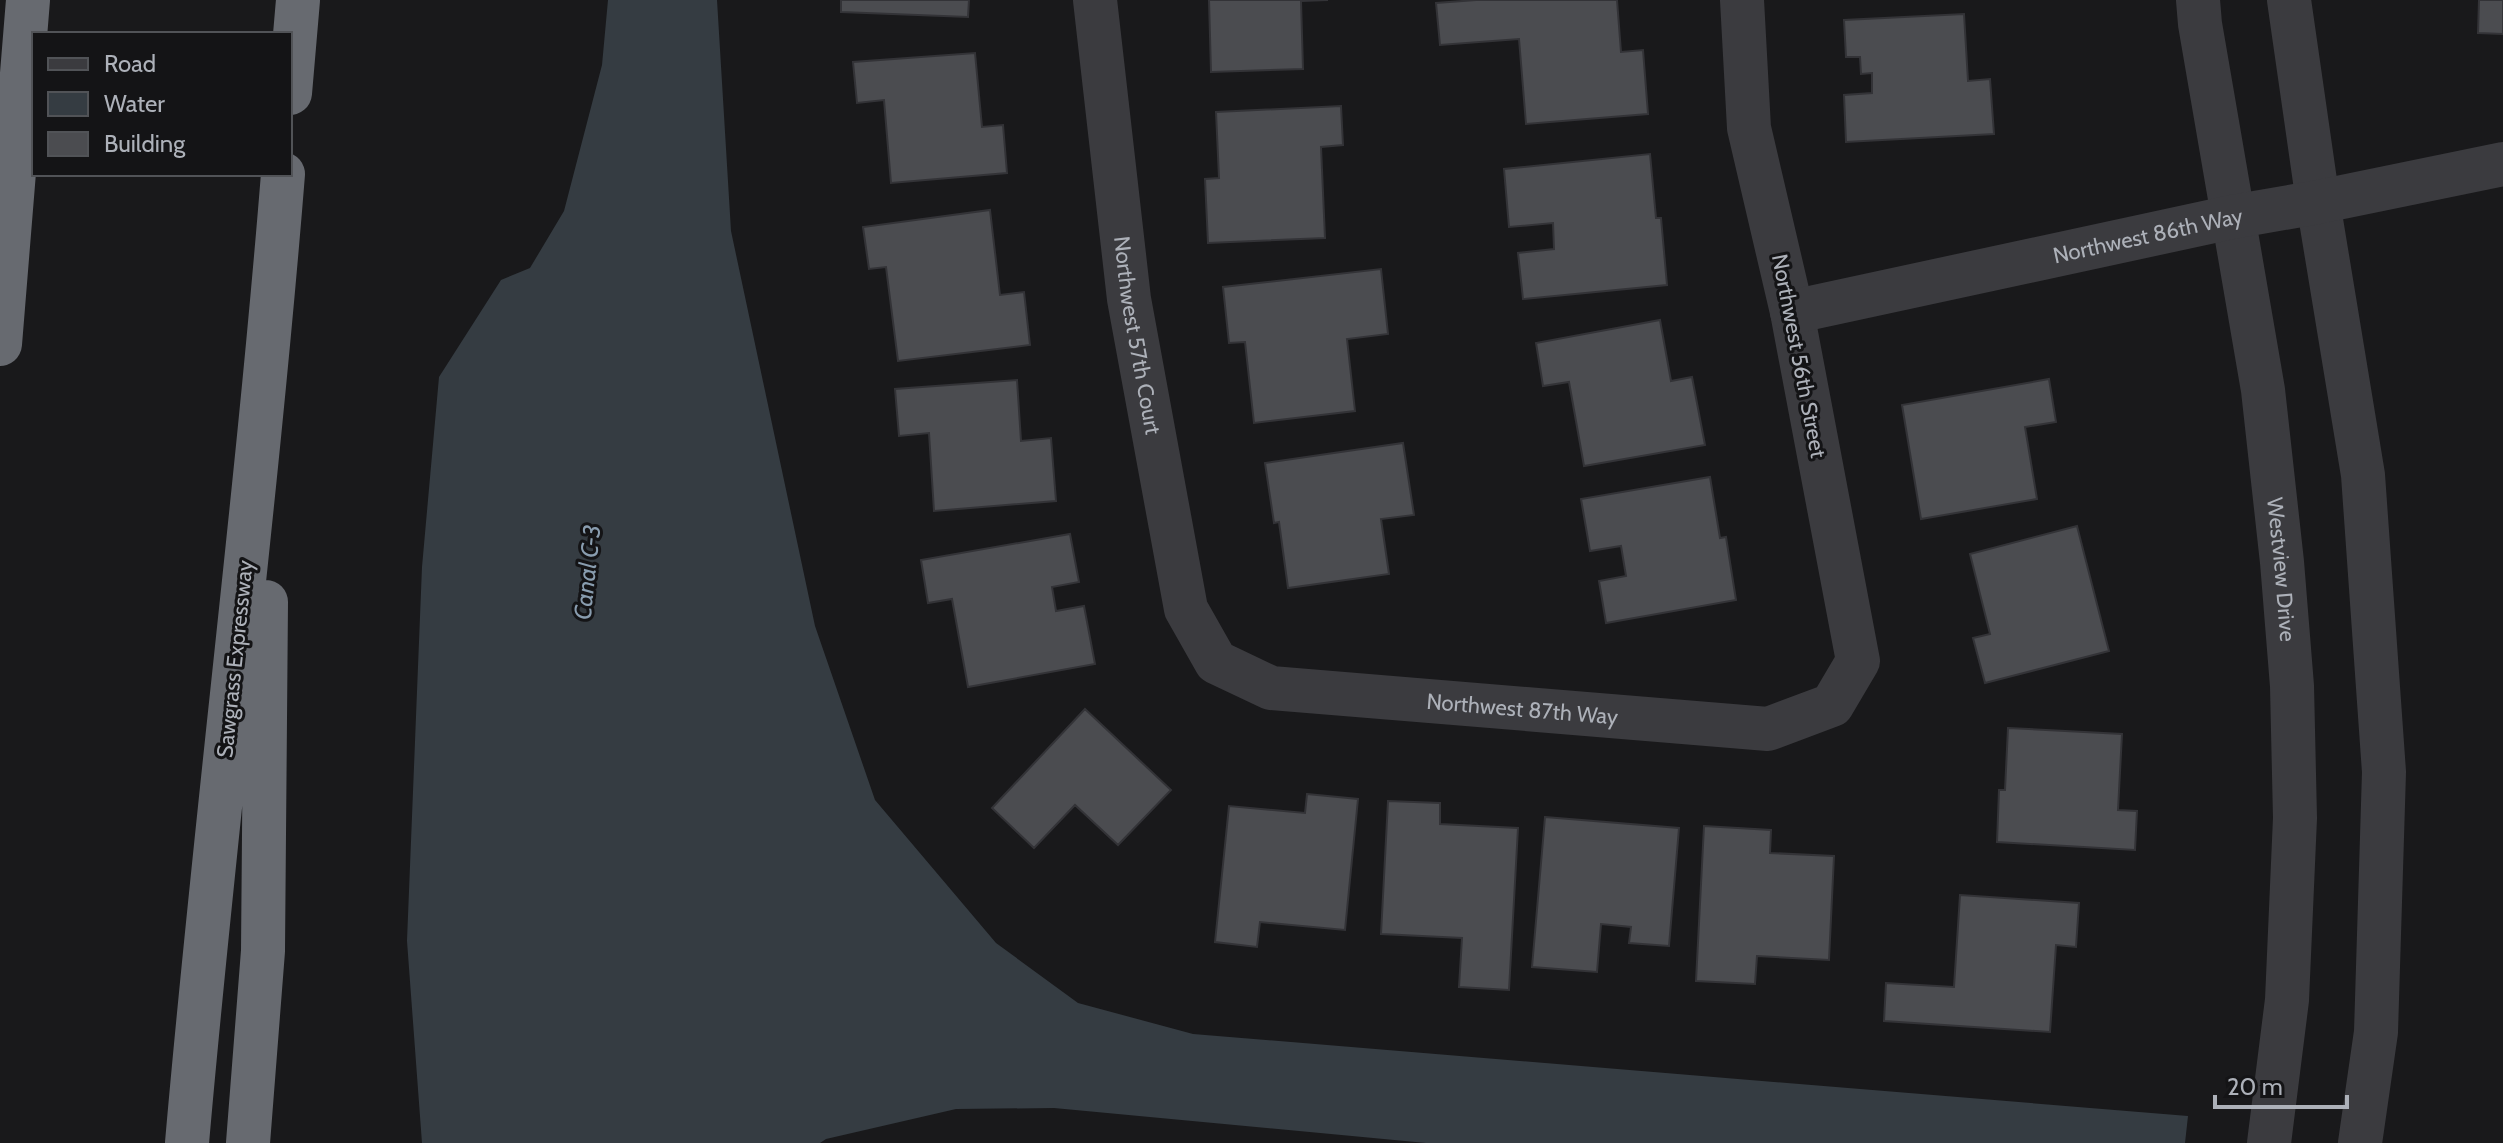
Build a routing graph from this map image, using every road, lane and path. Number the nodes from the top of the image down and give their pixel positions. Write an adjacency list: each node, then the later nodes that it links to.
1 (28, 0): 13 (highway)
2 (298, 0): 7 (highway)
3 (1095, 0): 15 (street, Northwest 57th Court)
4 (1742, 0): 12 (street, Northwest 56th Street)
5 (2198, 0): 11 (street, Westview Drive)
6 (2289, 0): 10 (street)
7 (292, 70)
8 (2503, 164): 10 (street, Northwest 86th Way)
9 (283, 176): 14 (highway, Sawgrass Expressway)
10 (2318, 202): 11 (street, Northwest 86th Way); 20 (street)
11 (2232, 217): 12 (street, Northwest 86th Way); 19 (street, Westview Drive)
12 (1792, 312): 16 (street, Northwest 56th Street)
13 (0, 344)
14 (269, 348): 17 (highway, Sawgrass Expressway); 18 (highway)
15 (1216, 662): 16 (street, Northwest 87th Way)
16 (1832, 705)
17 (187, 1143)
18 (248, 1143)
19 (2269, 1143)
20 (2360, 1143)

